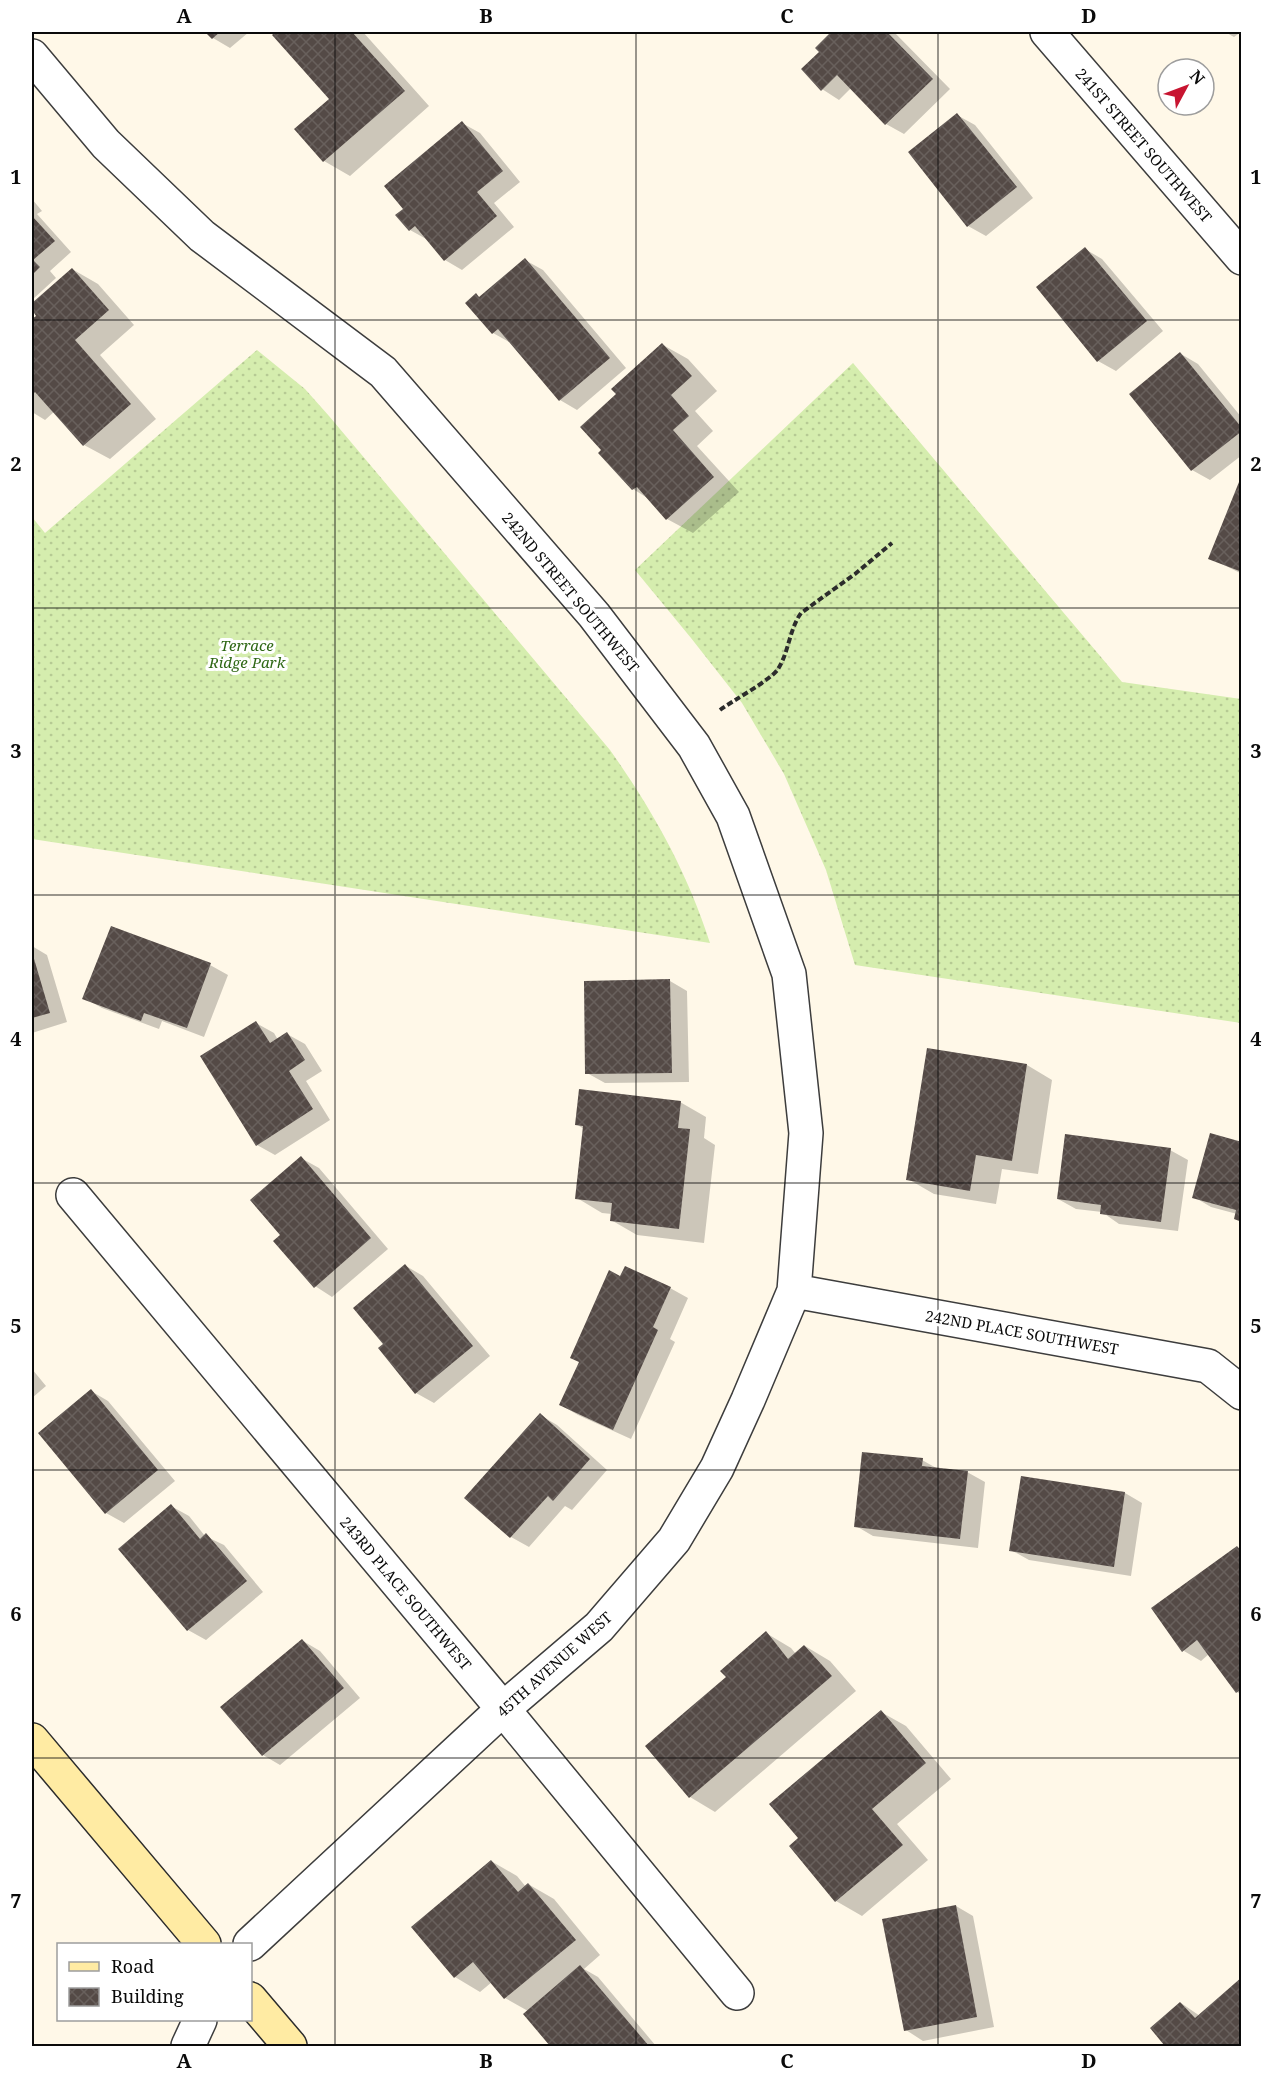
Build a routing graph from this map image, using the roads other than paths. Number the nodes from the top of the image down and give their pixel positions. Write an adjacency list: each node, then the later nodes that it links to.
1 (1047, 32): 3 (street, 241ST STREET SOUTHWEST)
2 (32, 56): 5 (street, 242ND STREET SOUTHWEST)
3 (1242, 258)
4 (73, 1195): 7 (street, 243RD PLACE SOUTHWEST)
5 (794, 1291): 6 (street, 242ND PLACE SOUTHWEST); 7 (street, 45TH AVENUE WEST)
6 (1242, 1393)
7 (503, 1709): 10 (street, 45TH AVENUE WEST); 11 (street, 243RD PLACE SOUTHWEST)
8 (32, 1740): 9 (main road)
9 (203, 1943)
10 (251, 1943)
11 (737, 1993)
12 (252, 2001): 15 (main road)
13 (199, 2021): 14 (street)
14 (188, 2046)
15 (291, 2046)

